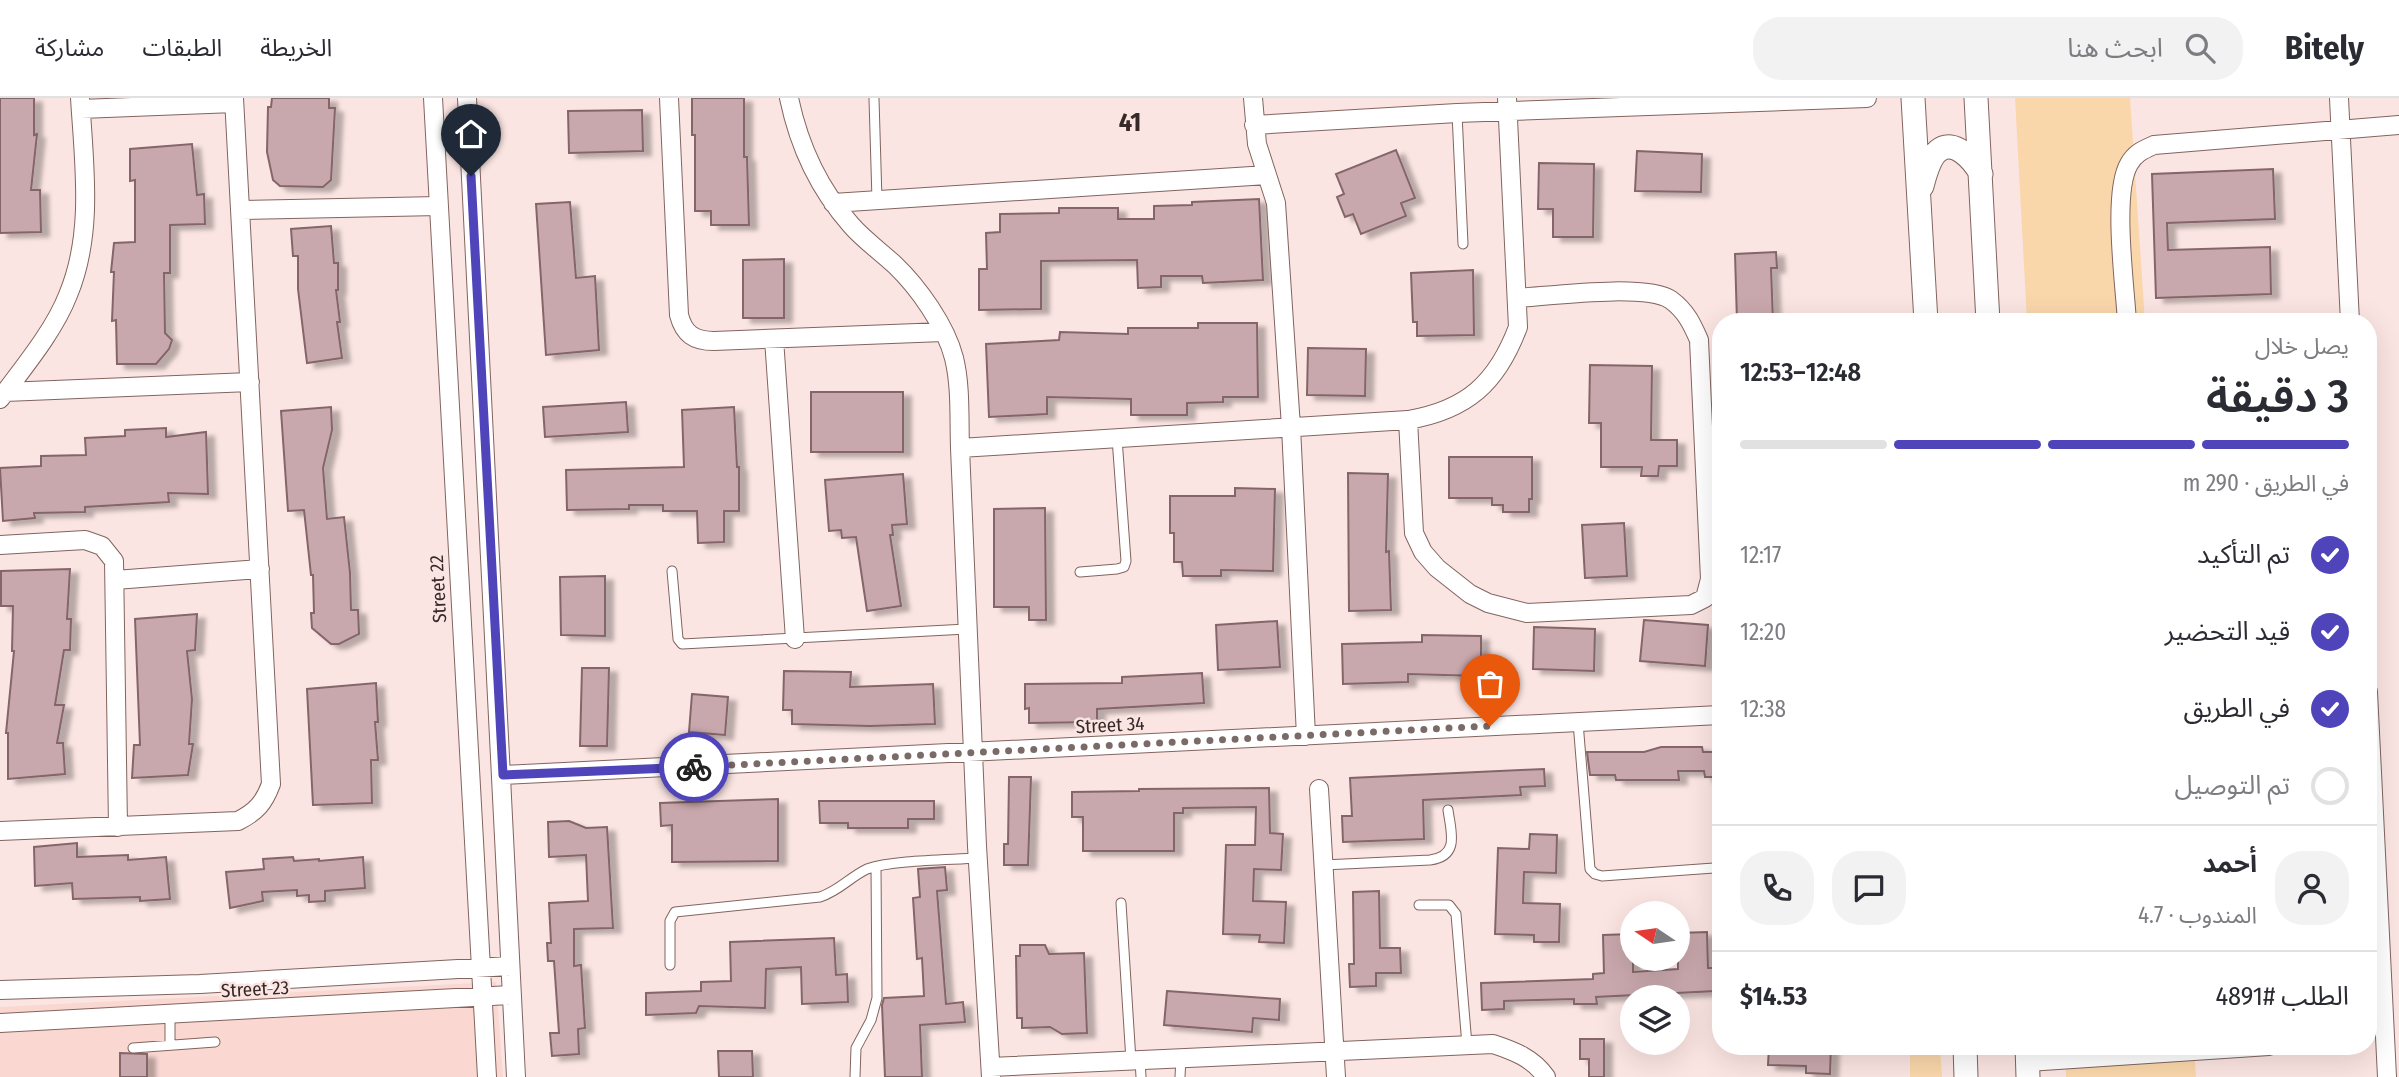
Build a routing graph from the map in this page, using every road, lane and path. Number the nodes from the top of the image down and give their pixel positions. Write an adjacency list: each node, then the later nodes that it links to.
1 (433, 98): 23 (street, Street 22)
2 (467, 98): 50 (street)
3 (669, 98): 32 (street)
4 (789, 98): 22 (street)
5 (1253, 98): 15 (street)
6 (1867, 98): 13 (street)
7 (1913, 98): 20 (street)
8 (1976, 98): 18 (street)
9 (2339, 98): 17 (street)
10 (874, 99): 21 (lane)
11 (234, 100): 12 (street); 24 (street)
12 (80, 104): 34 (street)
13 (1507, 104): 14 (street); 26 (street)
14 (1458, 113): 15 (street); 25 (lane)
15 (1254, 125): 19 (street)
16 (2399, 125): 17 (street)
17 (2341, 128): 29 (street); 30 (street)
18 (1981, 174): 20 (street); 28 (street)
19 (1267, 175): 21 (street); 36 (street)
20 (1919, 197): 27 (street)
21 (877, 200): 22 (street)
22 (833, 203): 31 (street)
23 (439, 205): 24 (street); 64 (street, Street 22)
24 (240, 209): 33 (street)
25 (1462, 244)
26 (1517, 298): 35 (street); 35 (street)
27 (1925, 313)
28 (1988, 313)
29 (2127, 313)
30 (2350, 313)
31 (943, 332): 32 (street); 38 (street)
32 (774, 339): 45 (street)
33 (250, 382): 34 (street); 40 (street)
34 (3, 396)
35 (1408, 420): 36 (street)
36 (1291, 427): 37 (street); 48 (street)
37 (1118, 438): 38 (street); 42 (lane)
38 (960, 449): 44 (street)
39 (0, 545): 43 (street)
40 (260, 569): 43 (street); 54 (street)
41 (672, 571): 45 (lane)
42 (1080, 572)
43 (115, 580): 54 (street)
44 (967, 629): 45 (lane); 49 (street)
45 (795, 639)
46 (1712, 715): 47 (street, Street 34)
47 (1578, 722): 48 (street, Street 34); 59 (lane)
48 (1306, 736): 49 (street, Street 34)
49 (973, 752): 50 (street, Street 34); 56 (street)
50 (503, 775): 63 (street)
51 (1319, 789): 57 (street)
52 (1448, 810): 57 (lane)
53 (2377, 816): 68 (street)
54 (118, 827): 55 (street)
55 (0, 831)
56 (977, 858): 58 (lane); 83 (street)
57 (1323, 865): 77 (street)
58 (876, 867): 62 (lane); 86 (lane)
59 (1712, 868)
60 (1121, 904): 82 (lane)
61 (1419, 905): 75 (lane)
62 (670, 965)
63 (510, 966): 64 (street, Street 23); 66 (street)
64 (480, 968): 65 (street, Street 23); 67 (street, Street 22)
65 (0, 990)
66 (512, 995): 67 (street, Street 23); 85 (street)
67 (482, 998): 69 (street, Street 23); 84 (street, Street 22)
68 (2391, 1009): 71 (street)
69 (170, 1015): 70 (street, Street 23); 74 (lane)
70 (0, 1023)
71 (2377, 1038)
72 (215, 1042): 74 (lane)
73 (2377, 1043): 91 (street)
74 (170, 1045): 76 (lane)
75 (1467, 1045): 77 (street); 89 (street)
76 (133, 1048)
77 (1334, 1051): 80 (street); 88 (street)
78 (1965, 1055): 90 (street)
79 (2133, 1055): 81 (street)
80 (1181, 1058): 82 (street); 87 (lane)
81 (2027, 1062)
82 (1137, 1066): 83 (street)
83 (991, 1072)
84 (488, 1077)
85 (516, 1077)
86 (855, 1077)
87 (1180, 1077)
88 (1336, 1077)
89 (1546, 1077)
90 (1966, 1077)
91 (2387, 1077)

